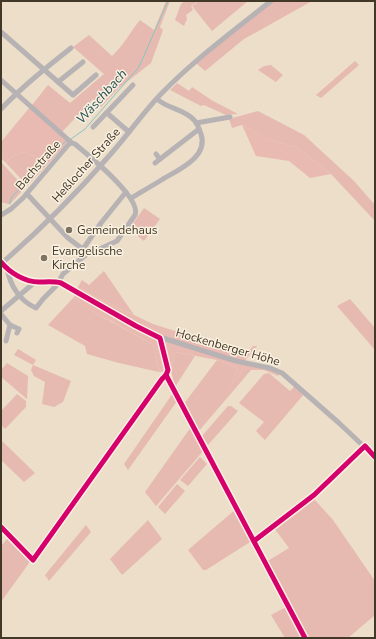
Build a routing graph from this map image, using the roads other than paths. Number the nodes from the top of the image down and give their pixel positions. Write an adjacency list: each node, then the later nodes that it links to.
1 (271, 1): 11 (street, Heßlocher Straße)
2 (1, 32): 5 (street)
3 (71, 48): 5 (street)
4 (83, 62): 8 (street)
5 (43, 70): 8 (street); 10 (street)
6 (96, 75): 8 (street)
7 (1, 80): 10 (street)
8 (58, 82)
9 (133, 85): 13 (street)
10 (16, 93): 12 (street); 19 (street)
11 (157, 99): 15 (street); 18 (street, Heßlocher Straße)
12 (1, 109)
13 (107, 113): 16 (street); 18 (street)
14 (230, 117): 15 (street)
15 (196, 123): 17 (street)
16 (93, 127)
17 (199, 129): 21 (street); 26 (street)
18 (129, 132): 23 (street, Heßlocher Straße)
19 (70, 141): 23 (street); 25 (street, Bachstraße)
20 (156, 154): 21 (street)
21 (160, 159): 22 (street)
22 (155, 163)
23 (101, 166): 24 (street); 28 (street, Heßlocher Straße)
24 (126, 192): 26 (street); 29 (street)
25 (27, 194): 27 (street, Bachstraße); 28 (street)
26 (131, 198): 30 (street)
27 (1, 215)
28 (50, 219): 29 (street); 31 (street, Heßlocher Straße)
29 (83, 249): 30 (street)
30 (88, 253): 34 (street)
31 (2, 263): 32 (street)
32 (7, 268): 33 (street); 35 (street)
33 (35, 282): 34 (street); 35 (street)
34 (58, 282): 35 (street); 40 (street, Hockenberger Höhe)
35 (18, 296): 36 (street)
36 (1, 312): 37 (street)
37 (10, 325): 38 (street); 39 (street)
38 (17, 333)
39 (6, 341)
40 (375, 456)

